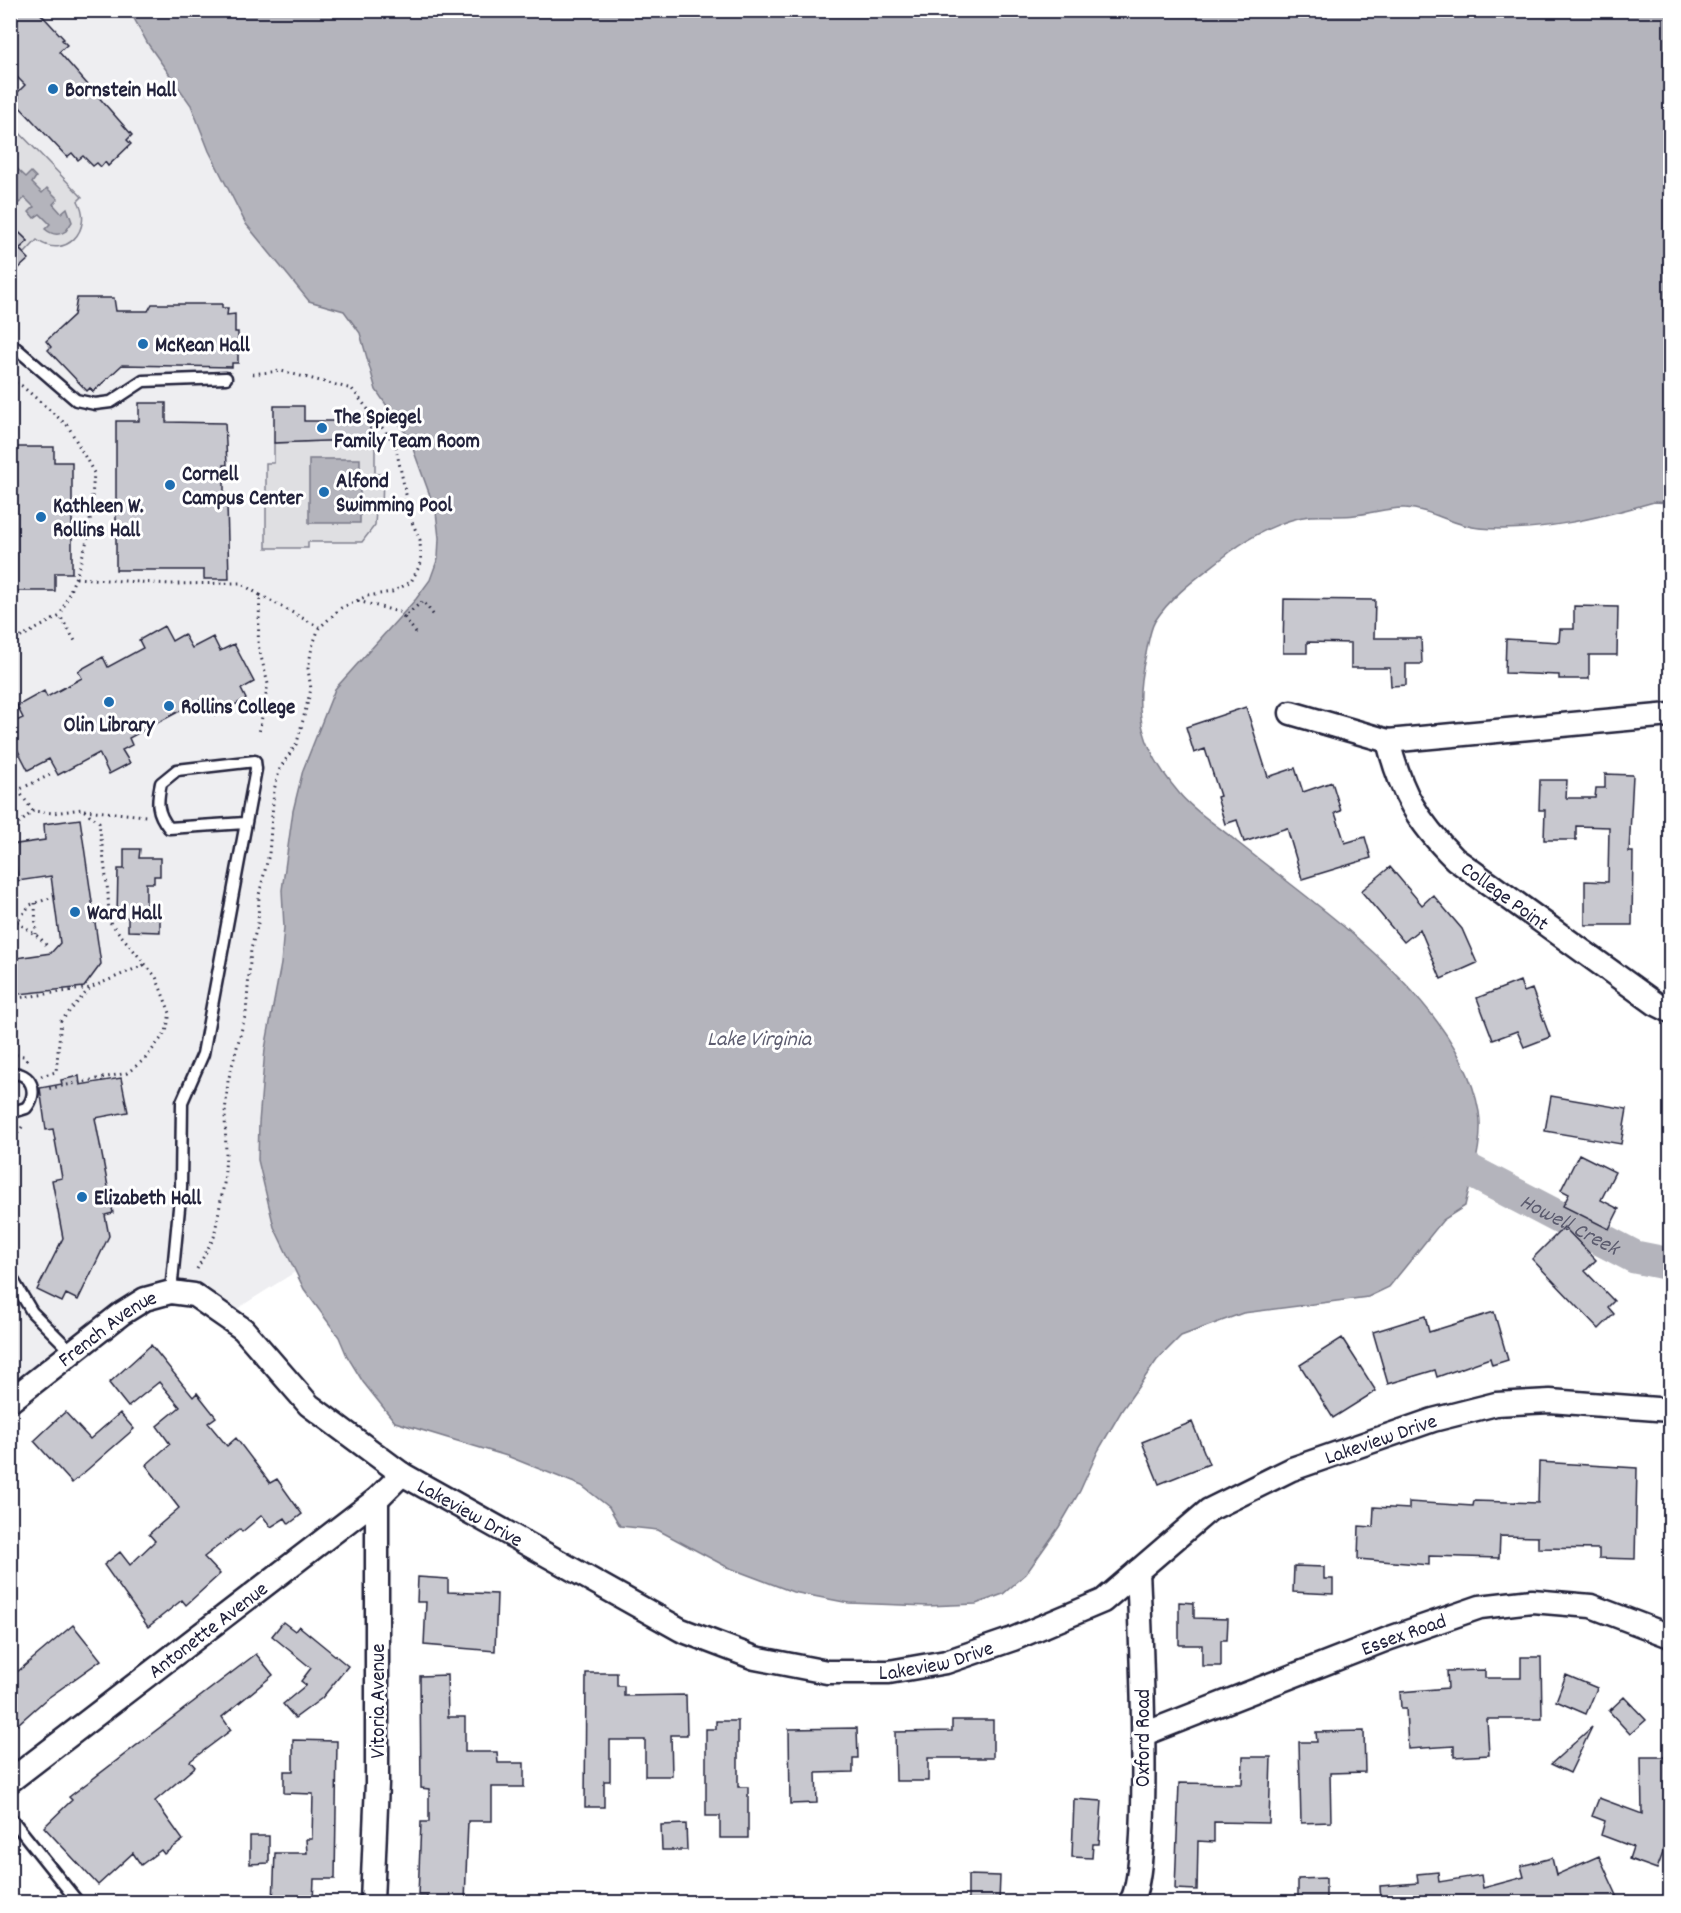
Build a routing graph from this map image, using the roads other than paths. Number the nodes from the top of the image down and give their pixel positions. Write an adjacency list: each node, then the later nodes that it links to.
1 (10, 343): 2 (lane)
2 (226, 378)
3 (1291, 713): 5 (street)
4 (1671, 716): 5 (street)
5 (1388, 741): 7 (street, College Point)
6 (246, 823): 6 (lane); 11 (lane)
7 (1671, 1011)
8 (10, 1073): 9 (lane)
9 (10, 1113)
10 (10, 1275): 13 (lane)
11 (171, 1292): 12 (street, French Avenue); 13 (street, French Avenue)
12 (243, 1329): 16 (street, Lakeview Drive)
13 (72, 1352): 14 (street, French Avenue)
14 (10, 1401)
15 (1671, 1410): 18 (street, Lakeview Drive)
16 (402, 1474): 17 (street, Antonette Avenue); 18 (street, Lakeview Drive)
17 (377, 1499): 21 (street, Antonette Avenue); 24 (street, Vitoria Avenue)
18 (1138, 1571): 20 (street, Oxford Road)
19 (1671, 1636): 20 (street, Essex Road)
20 (1144, 1734): 25 (street, Oxford Road)
21 (10, 1781)
22 (10, 1817): 23 (lane)
23 (78, 1902)
24 (372, 1902)
25 (1130, 1902)

